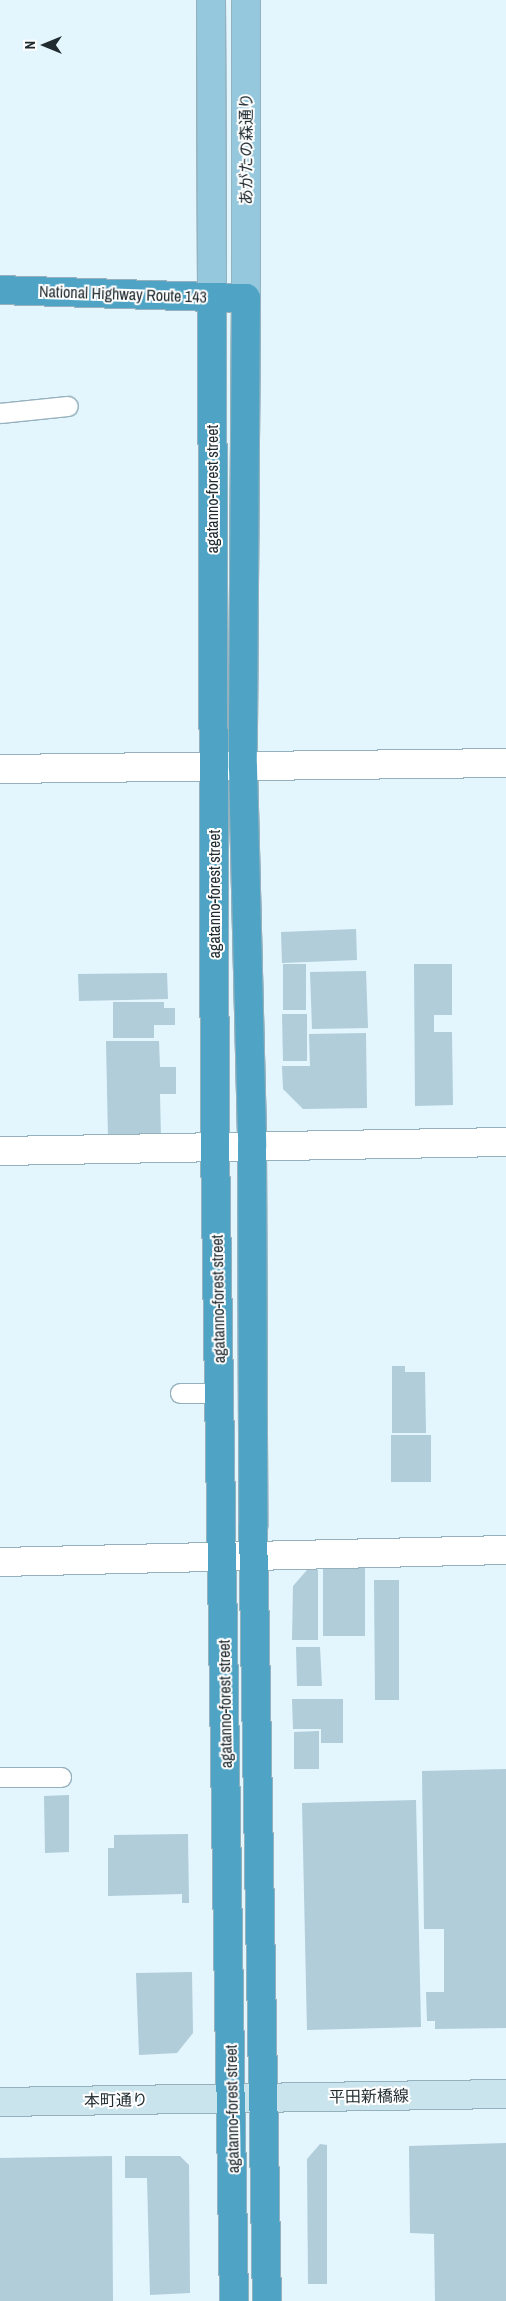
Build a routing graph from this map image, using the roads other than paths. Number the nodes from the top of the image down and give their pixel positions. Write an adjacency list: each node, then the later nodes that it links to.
1 (211, 0): 4 (main road)
2 (246, 0): 5 (main road, あがたの森通り)
3 (0, 290): 4 (highway, National Highway Route 143)
4 (212, 298): 5 (highway, National Highway Route 143); 9 (highway, agatanno-forest street)
5 (246, 298): 10 (highway, agatanno-forest street)
6 (68, 406): 7 (lane)
7 (0, 413)
8 (506, 763): 10 (street)
9 (213, 767): 10 (street); 11 (street); 13 (highway, agatanno-forest street)
10 (243, 767): 14 (highway, agatanno-forest street)
11 (0, 769)
12 (506, 1142): 14 (street)
13 (215, 1146): 14 (street); 15 (street); 17 (highway, agatanno-forest street)
14 (252, 1146): 19 (highway, agatanno-forest street)
15 (0, 1151)
16 (180, 1393): 17 (lane)
17 (220, 1393): 20 (highway, agatanno-forest street)
18 (506, 1550): 19 (street)
19 (254, 1555): 20 (street); 26 (highway, agatanno-forest street)
20 (222, 1556): 21 (street); 25 (highway, agatanno-forest street)
21 (5, 1559)
22 (0, 1777): 23 (lane)
23 (61, 1777)
24 (506, 2094): 26 (main road, 平田新橋線)
25 (231, 2098): 26 (main road, 平田新橋線); 27 (main road, 本町通り); 28 (highway, agatanno-forest street)
26 (264, 2098): 29 (highway, agatanno-forest street)
27 (0, 2102)
28 (234, 2301)
29 (267, 2301)

